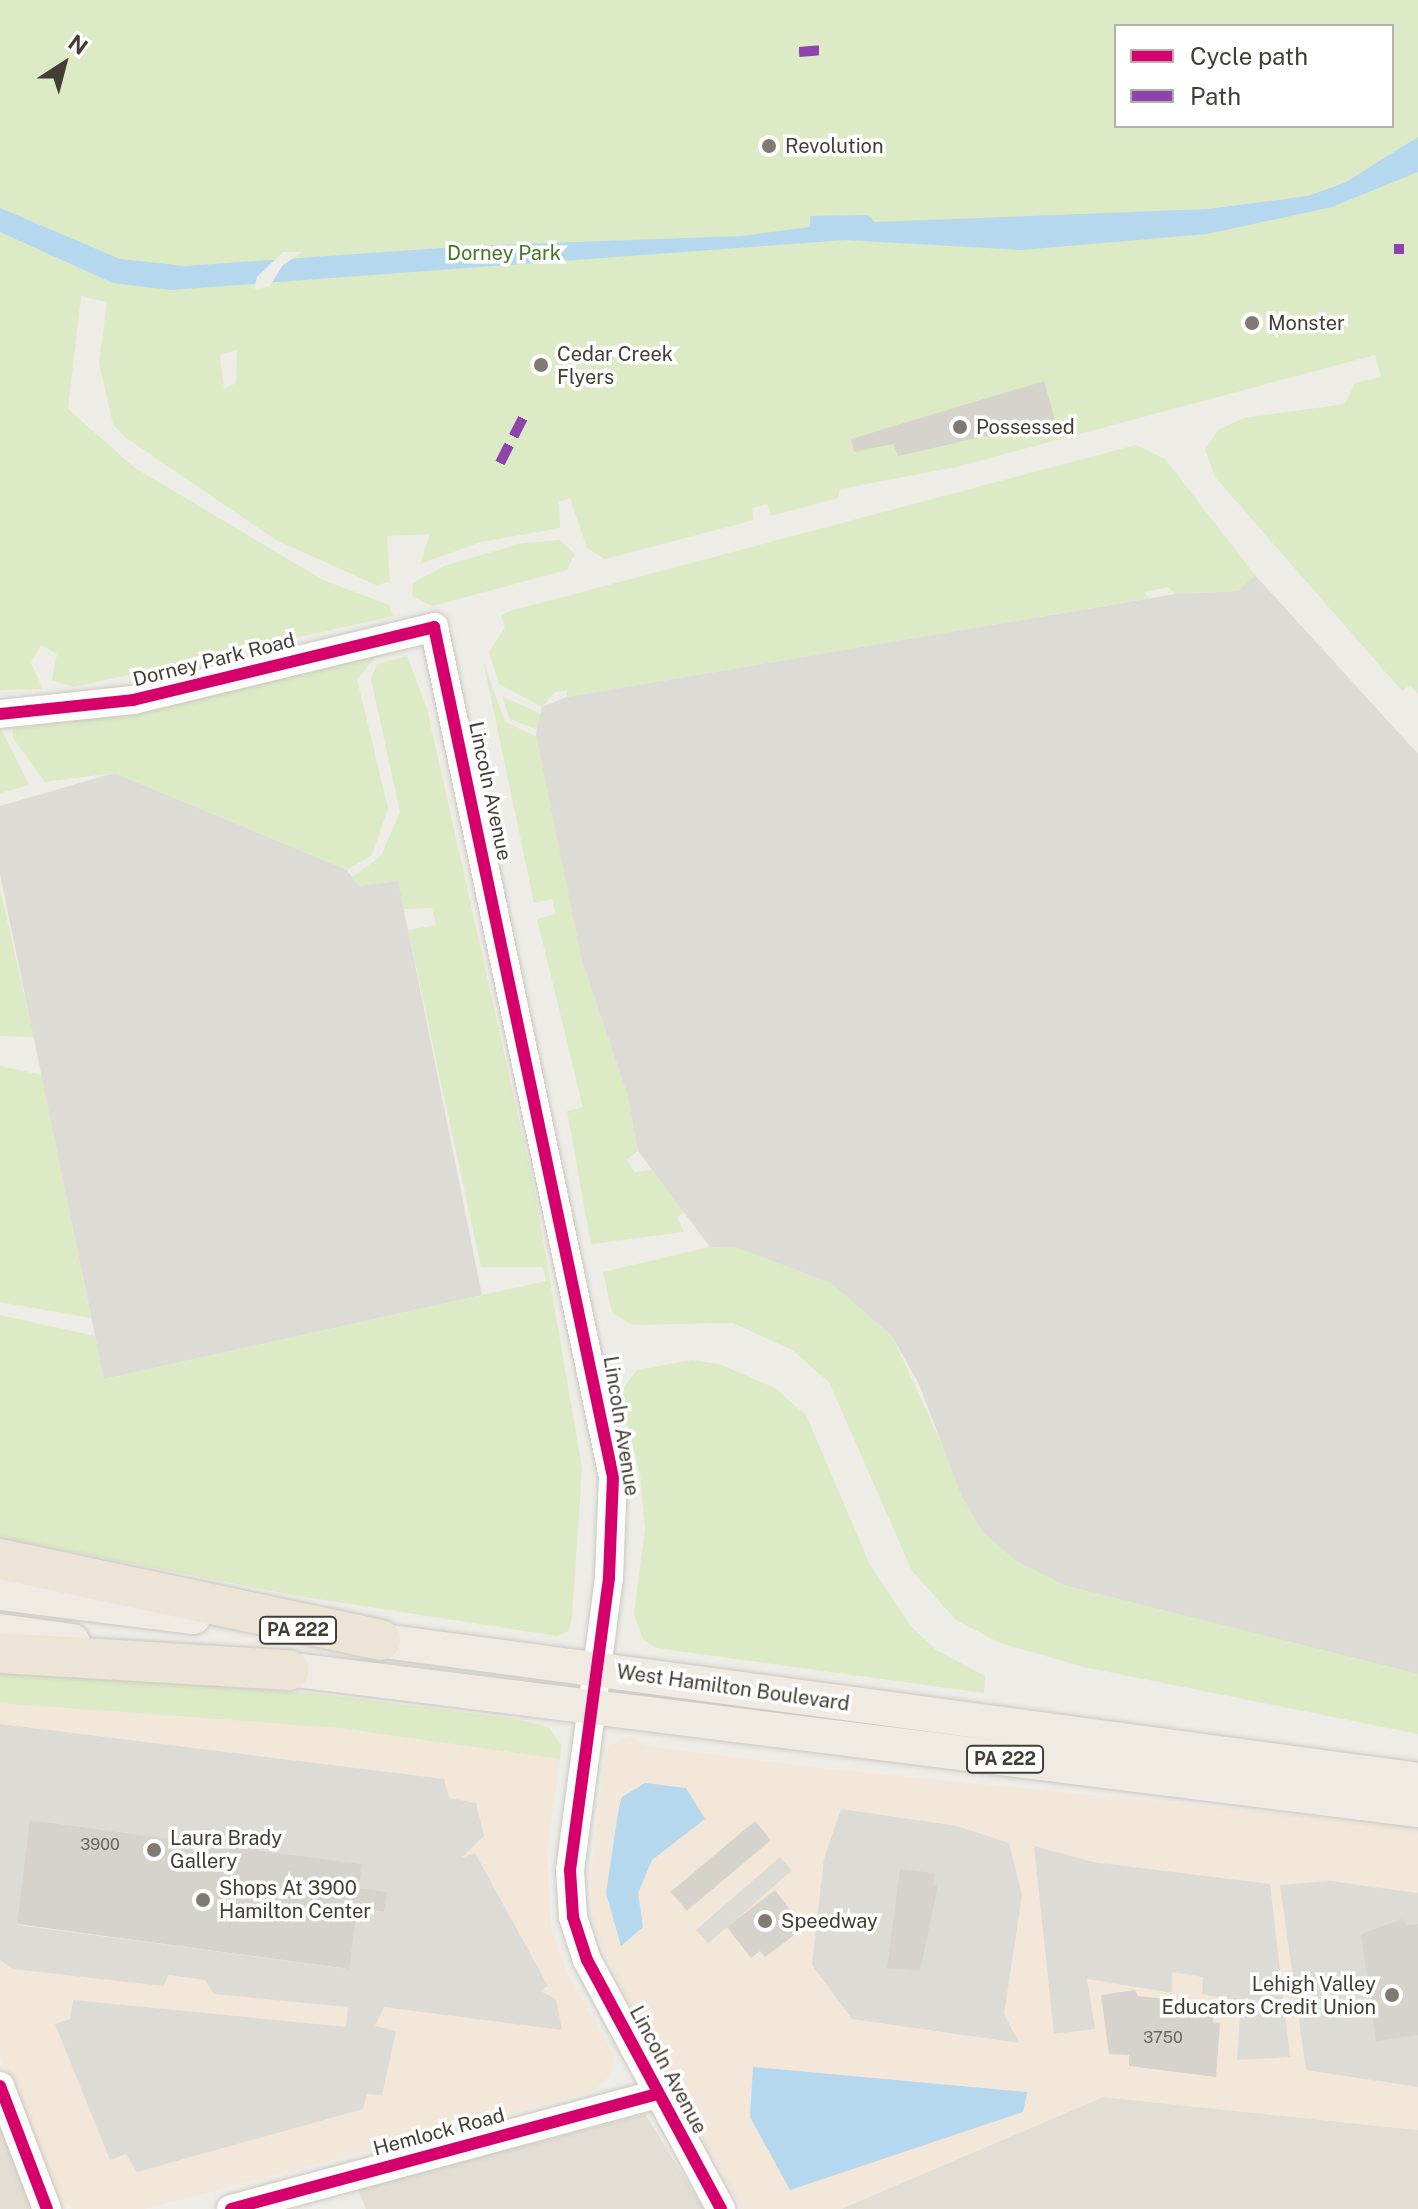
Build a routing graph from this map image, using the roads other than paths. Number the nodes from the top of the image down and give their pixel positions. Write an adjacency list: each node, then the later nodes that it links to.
1 (434, 627): 2 (street, Dorney Park Road); 8 (street, Lincoln Avenue)
2 (0, 714)
3 (0, 1559): 6 (highway)
4 (0, 1593): 6 (main road, West Hamilton Boulevard / PA 222)
5 (0, 1631): 9 (main road, West Hamilton Boulevard / PA 222)
6 (380, 1640): 8 (main road, West Hamilton Boulevard / PA 222)
7 (0, 1653): 9 (highway)
8 (595, 1669): 10 (street, Lincoln Avenue); 11 (main road, West Hamilton Boulevard / PA 222)
9 (289, 1670): 10 (main road, West Hamilton Boulevard / PA 222)
10 (591, 1710): 12 (main road, West Hamilton Boulevard / PA 222); 14 (street, Lincoln Avenue)
11 (1418, 1780)
12 (1418, 1810)
13 (0, 2086): 15 (street)
14 (657, 2094): 16 (street, Hemlock Road); 17 (street, Lincoln Avenue)
15 (47, 2209)
16 (231, 2209)
17 (721, 2209)

